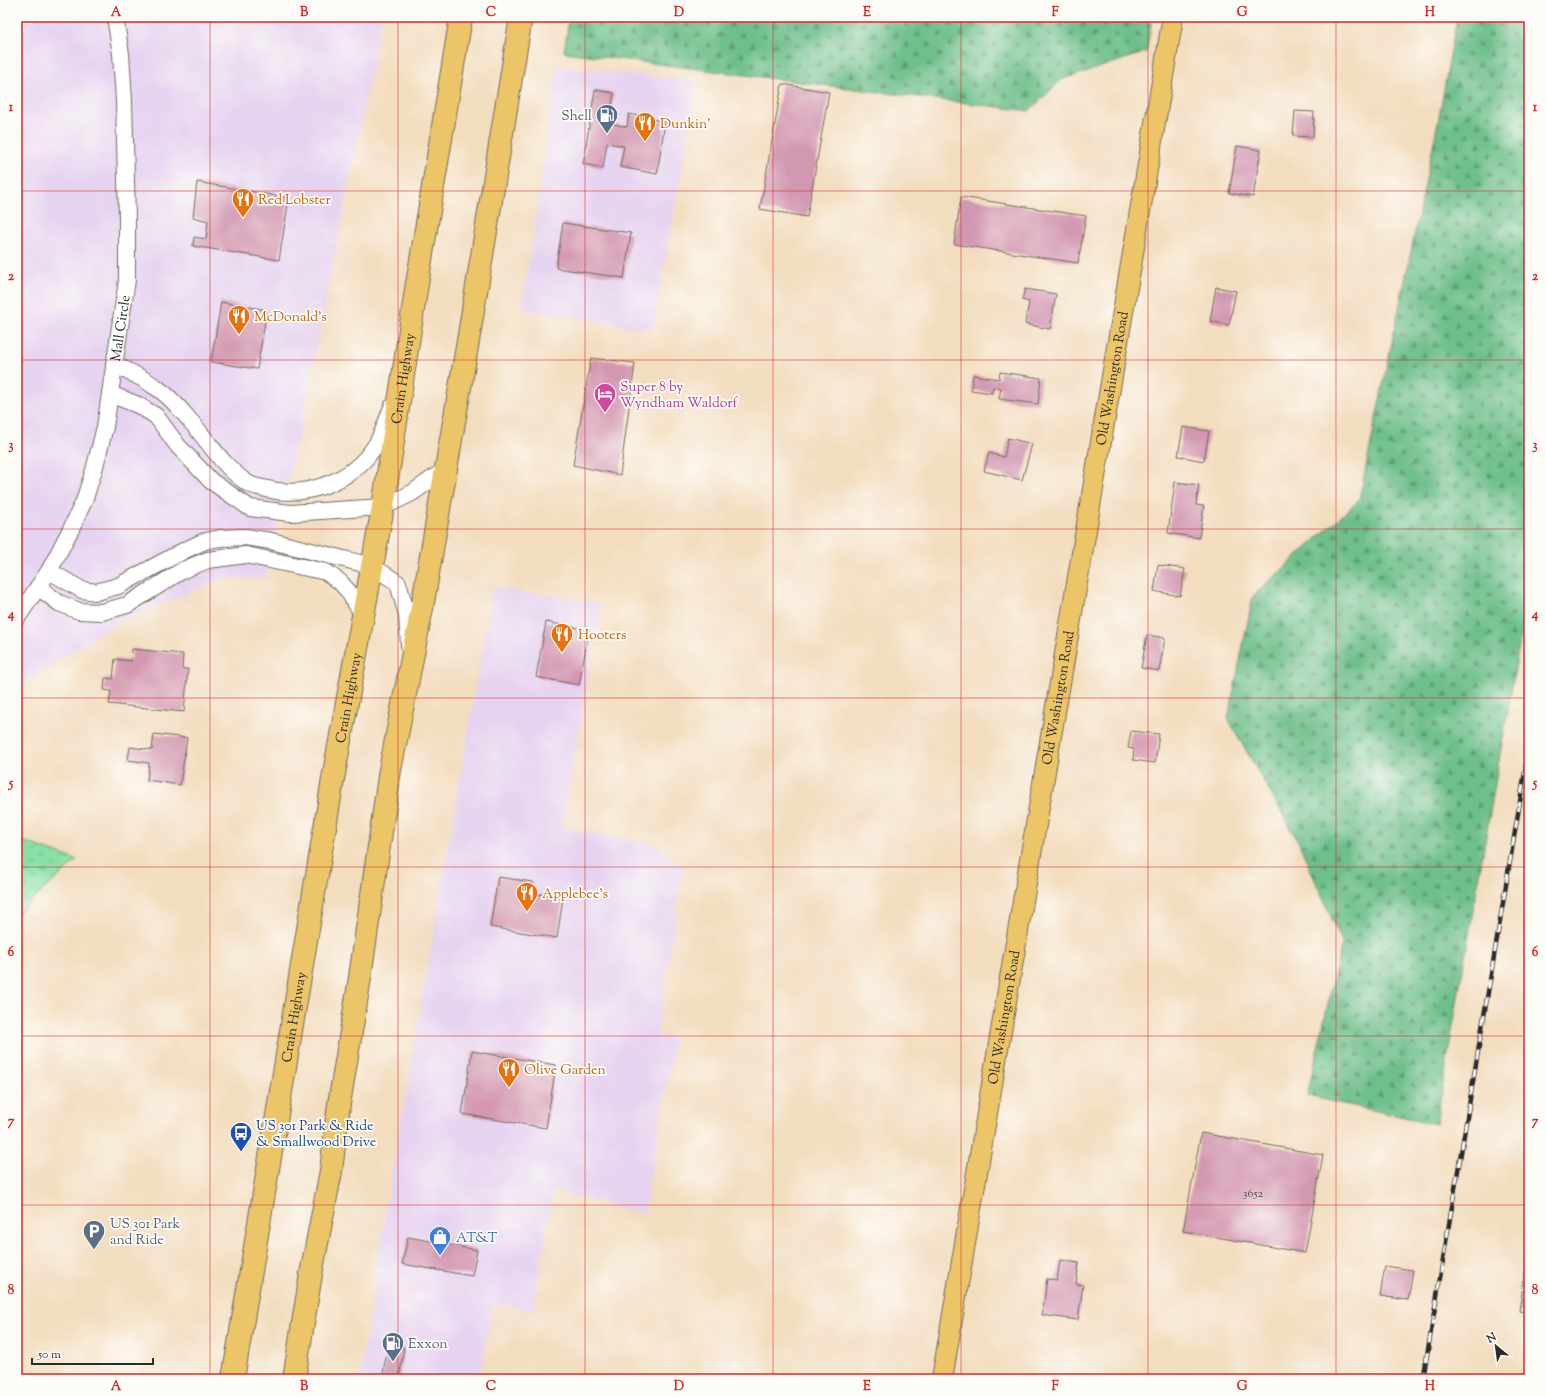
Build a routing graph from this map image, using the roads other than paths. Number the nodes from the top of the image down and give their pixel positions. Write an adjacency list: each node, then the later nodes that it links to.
1 (115, 17): 5 (street, Mall Circle)
2 (462, 17): 6 (highway, Crain Highway)
3 (520, 17): 8 (highway)
4 (1173, 17): 18 (main road, Old Washington Road)
5 (114, 364): 6 (street); 7 (street, Mall Circle)
6 (401, 387): 9 (highway, Crain Highway)
7 (110, 394): 9 (street); 11 (street, Mall Circle)
8 (446, 469): 9 (street); 15 (highway)
9 (382, 507): 10 (highway, Crain Highway)
10 (372, 566): 11 (street); 13 (highway, Crain Highway); 15 (street)
11 (49, 571): 12 (street, Mall Circle)
12 (38, 587): 13 (street); 14 (street, Mall Circle)
13 (363, 615): 16 (highway, Crain Highway)
14 (17, 618)
15 (410, 666): 17 (highway)
16 (234, 1379)
17 (294, 1379)
18 (942, 1379)

